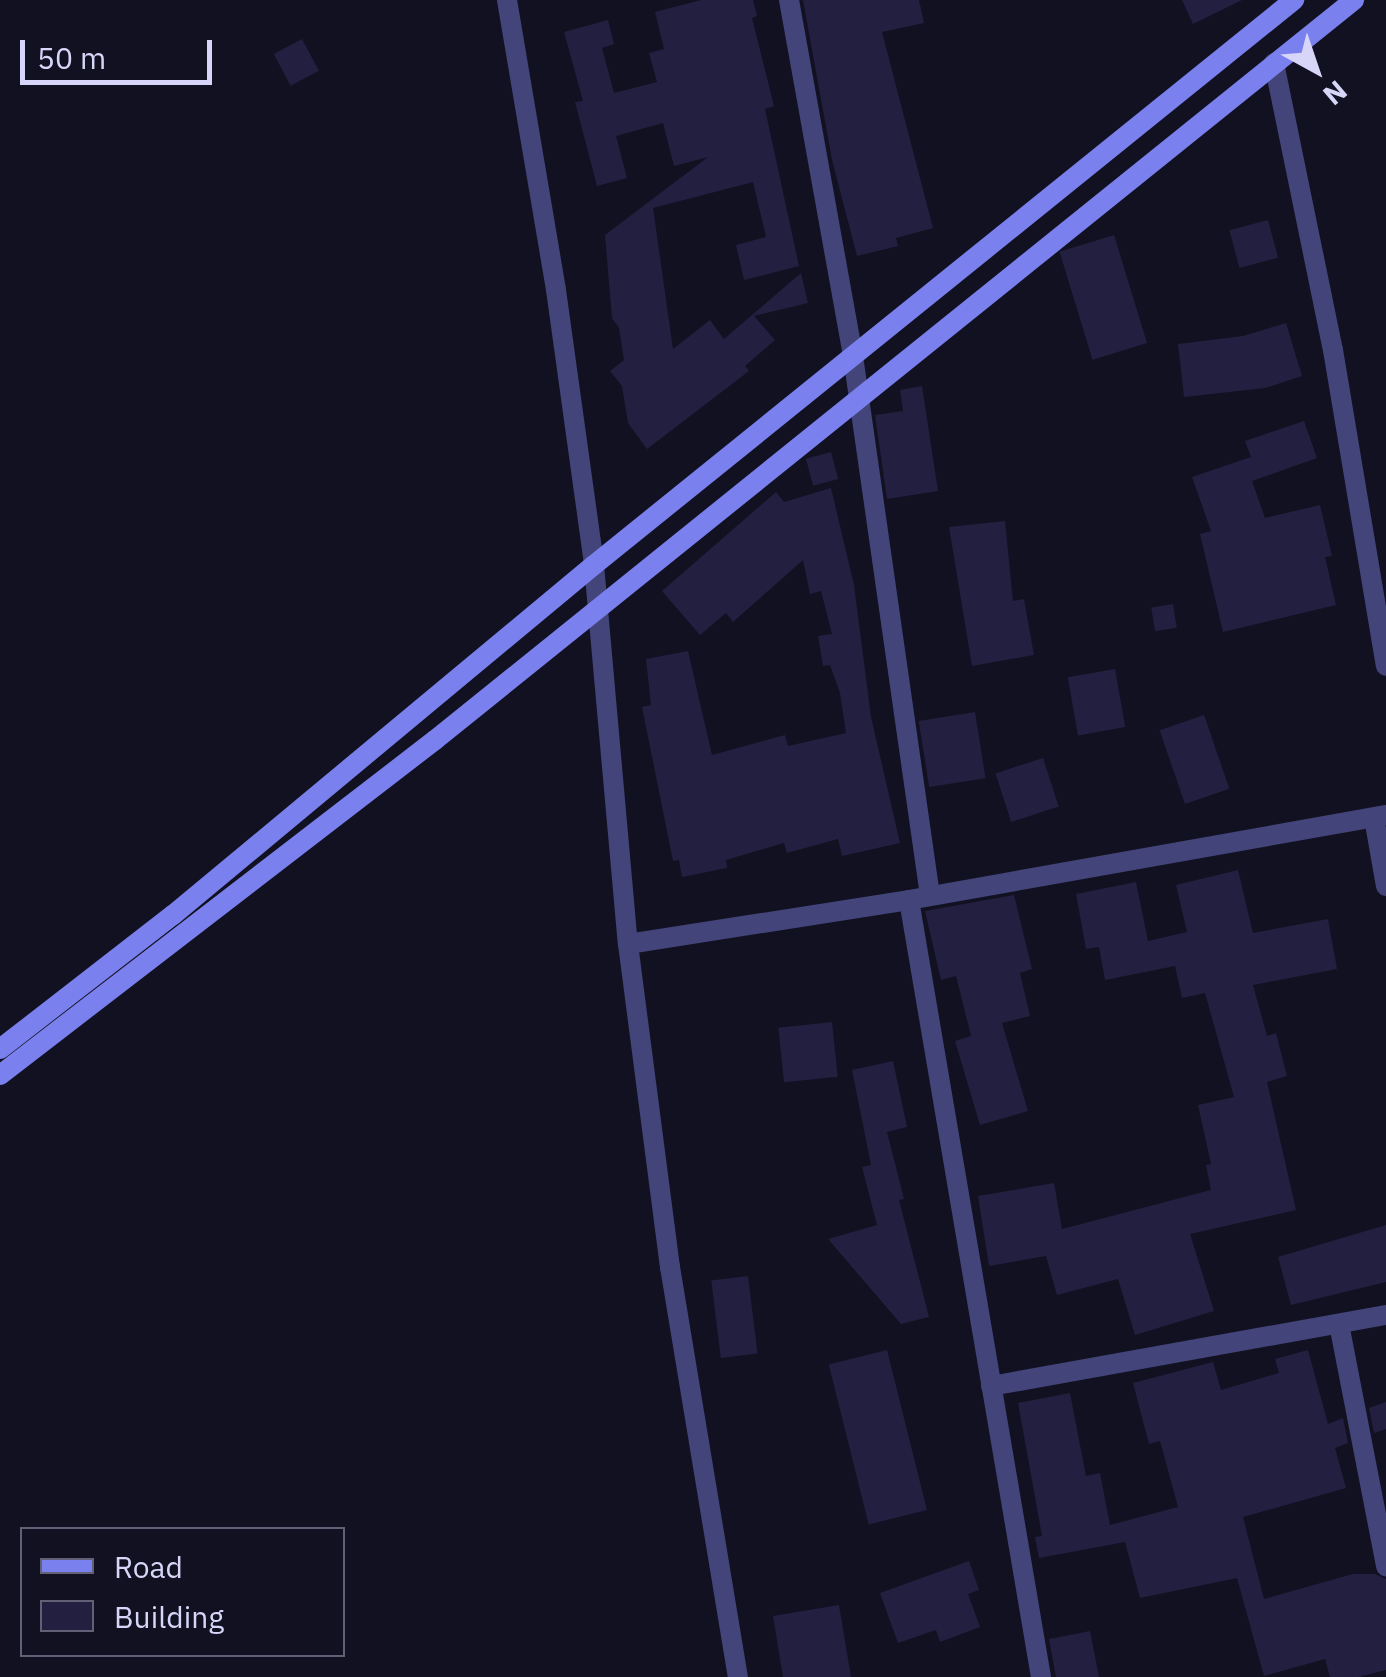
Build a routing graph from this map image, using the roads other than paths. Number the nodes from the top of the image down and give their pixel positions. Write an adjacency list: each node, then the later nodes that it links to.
1 (507, 0): 8 (street)
2 (789, 0): 6 (street)
3 (1354, 0): 5 (street)
4 (1287, 2): 6 (street)
5 (1274, 64): 7 (street); 10 (street)
6 (852, 356): 7 (street); 8 (street)
7 (858, 396): 9 (street); 13 (street)
8 (594, 565): 9 (street); 15 (street)
9 (596, 608): 14 (street); 16 (street)
10 (1386, 666)
11 (1380, 817): 12 (street); 13 (street)
12 (1386, 886)
13 (920, 898): 14 (street); 19 (street)
14 (628, 944): 21 (street)
15 (0, 1049)
16 (0, 1076)
17 (1386, 1314): 18 (street)
18 (1339, 1324): 19 (street); 20 (street)
19 (992, 1386): 22 (street)
20 (1386, 1566)
21 (738, 1677)
22 (1040, 1677)

